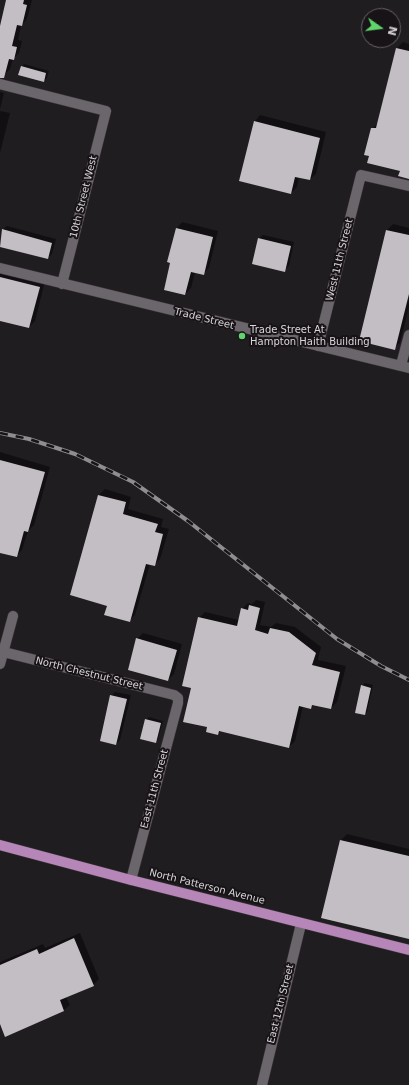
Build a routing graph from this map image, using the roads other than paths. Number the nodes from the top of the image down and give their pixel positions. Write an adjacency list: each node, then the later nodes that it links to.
1 (0, 84): 4 (street, 10th Street West)
2 (409, 186): 6 (street, West 11th Street)
3 (0, 268): 4 (street, Trade Street)
4 (62, 284): 6 (street, Trade Street)
5 (409, 335): 7 (street)
6 (318, 346): 7 (street, Trade Street)
7 (405, 367)
8 (13, 616): 9 (street)
9 (2, 652): 10 (street); 11 (street, North Chestnut Street)
10 (0, 664)
11 (178, 698): 13 (street, East 11th Street)
12 (0, 845): 13 (main road, North Patterson Avenue)
13 (130, 880): 14 (main road, North Patterson Avenue)
14 (301, 924): 15 (main road, North Patterson Avenue); 16 (street, East 12th Street)
15 (409, 950)
16 (262, 1085)

